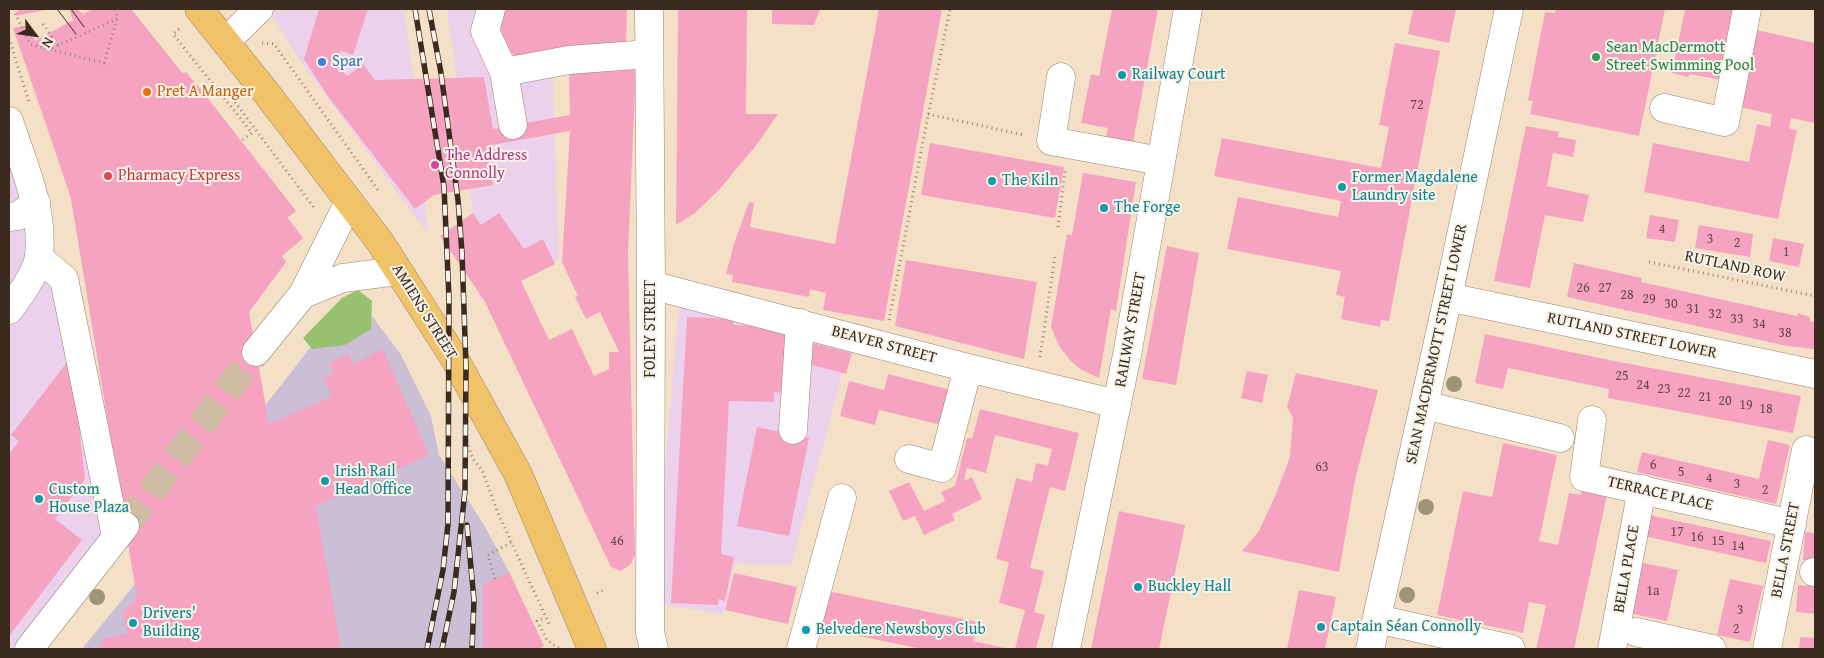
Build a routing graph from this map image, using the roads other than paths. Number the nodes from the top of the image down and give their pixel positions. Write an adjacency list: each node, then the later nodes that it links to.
1 (199, 9): 8 (main road, AMIENS STREET)
2 (260, 9): 8 (street)
3 (491, 9): 10 (street)
4 (649, 9): 9 (street, FOLEY STREET)
5 (1188, 9): 15 (street, RAILWAY STREET)
6 (1509, 9): 23 (street, SEAN MACDERMOTT STREET LOWER)
7 (1747, 9): 12 (street)
8 (226, 41): 17 (main road, AMIENS STREET)
9 (649, 54): 10 (street); 21 (street, FOLEY STREET)
10 (504, 72): 14 (street)
11 (1061, 76): 15 (street)
12 (1664, 108)
13 (9, 121): 16 (street)
14 (513, 125)
15 (1161, 161): 29 (street, RAILWAY STREET)
16 (36, 202): 18 (street); 19 (street)
17 (349, 202): 20 (main road, AMIENS STREET); 22 (street)
18 (9, 217)
19 (39, 258): 24 (street); 41 (street)
20 (398, 271): 22 (street); 42 (main road, AMIENS STREET)
21 (651, 285): 25 (street, BEAVER STREET); 43 (street, FOLEY STREET)
22 (304, 294): 26 (street)
23 (1448, 297): 28 (street, RUTLAND STREET LOWER); 30 (street, SEAN MACDERMOTT STREET LOWER)
24 (9, 310)
25 (800, 322): 27 (street, BEAVER STREET); 32 (street)
26 (256, 352)
27 (968, 368): 29 (street, BEAVER STREET); 35 (street)
28 (1815, 374)
29 (1117, 404): 45 (street, RAILWAY STREET)
30 (1424, 405): 33 (street); 39 (street, SEAN MACDERMOTT STREET LOWER)
31 (1592, 420): 36 (street, TERRACE PLACE)
32 (793, 430)
33 (1560, 438)
34 (1806, 450): 38 (street, BELLA STREET)
35 (909, 459)
36 (1642, 489): 38 (street, TERRACE PLACE); 48 (street, BELLA PLACE)
37 (842, 498): 44 (street)
38 (1792, 524): 50 (street, BELLA STREET)
39 (1377, 619): 46 (street, SEAN MACDERMOTT STREET LOWER); 47 (street)
40 (1636, 632): 49 (street)
41 (29, 649)
42 (592, 649)
43 (654, 649)
44 (801, 649)
45 (1066, 649)
46 (1370, 649)
47 (1511, 649)
48 (1612, 649)
49 (1712, 649)
50 (1767, 649)

